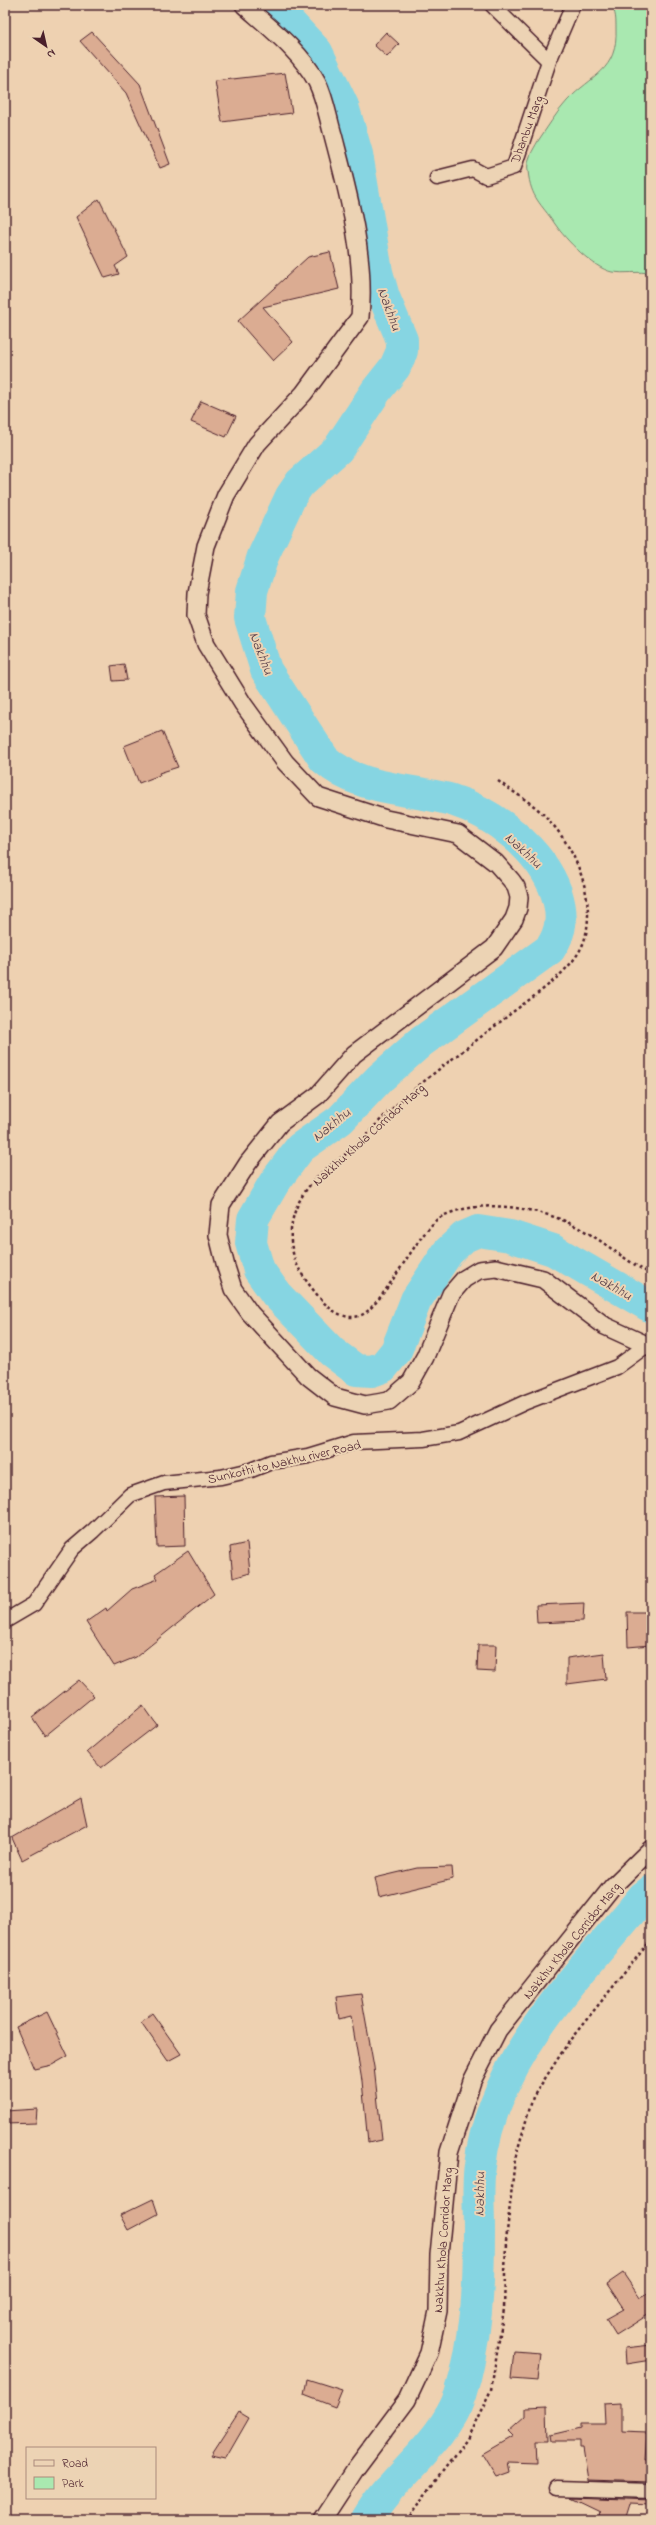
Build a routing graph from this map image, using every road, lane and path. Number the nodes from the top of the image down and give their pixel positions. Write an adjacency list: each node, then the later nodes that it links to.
1 (244, 5): 8 (street)
2 (492, 5): 4 (street)
3 (573, 5): 4 (street, Dhanbu Marg)
4 (549, 61): 5 (street, Dhanbu Marg)
5 (437, 178)
6 (498, 781): 7 (path, Nakkhu Khola Corridor Marg)
7 (651, 1274)
8 (649, 1346): 9 (street, Sunkothi to Nakhu river Road)
9 (5, 1621)
10 (651, 1849): 14 (street, Nakkhu Khola Corridor Marg)
11 (651, 1940): 15 (path)
12 (556, 2488): 13 (street)
13 (651, 2491)
14 (322, 2520)
15 (406, 2520)

